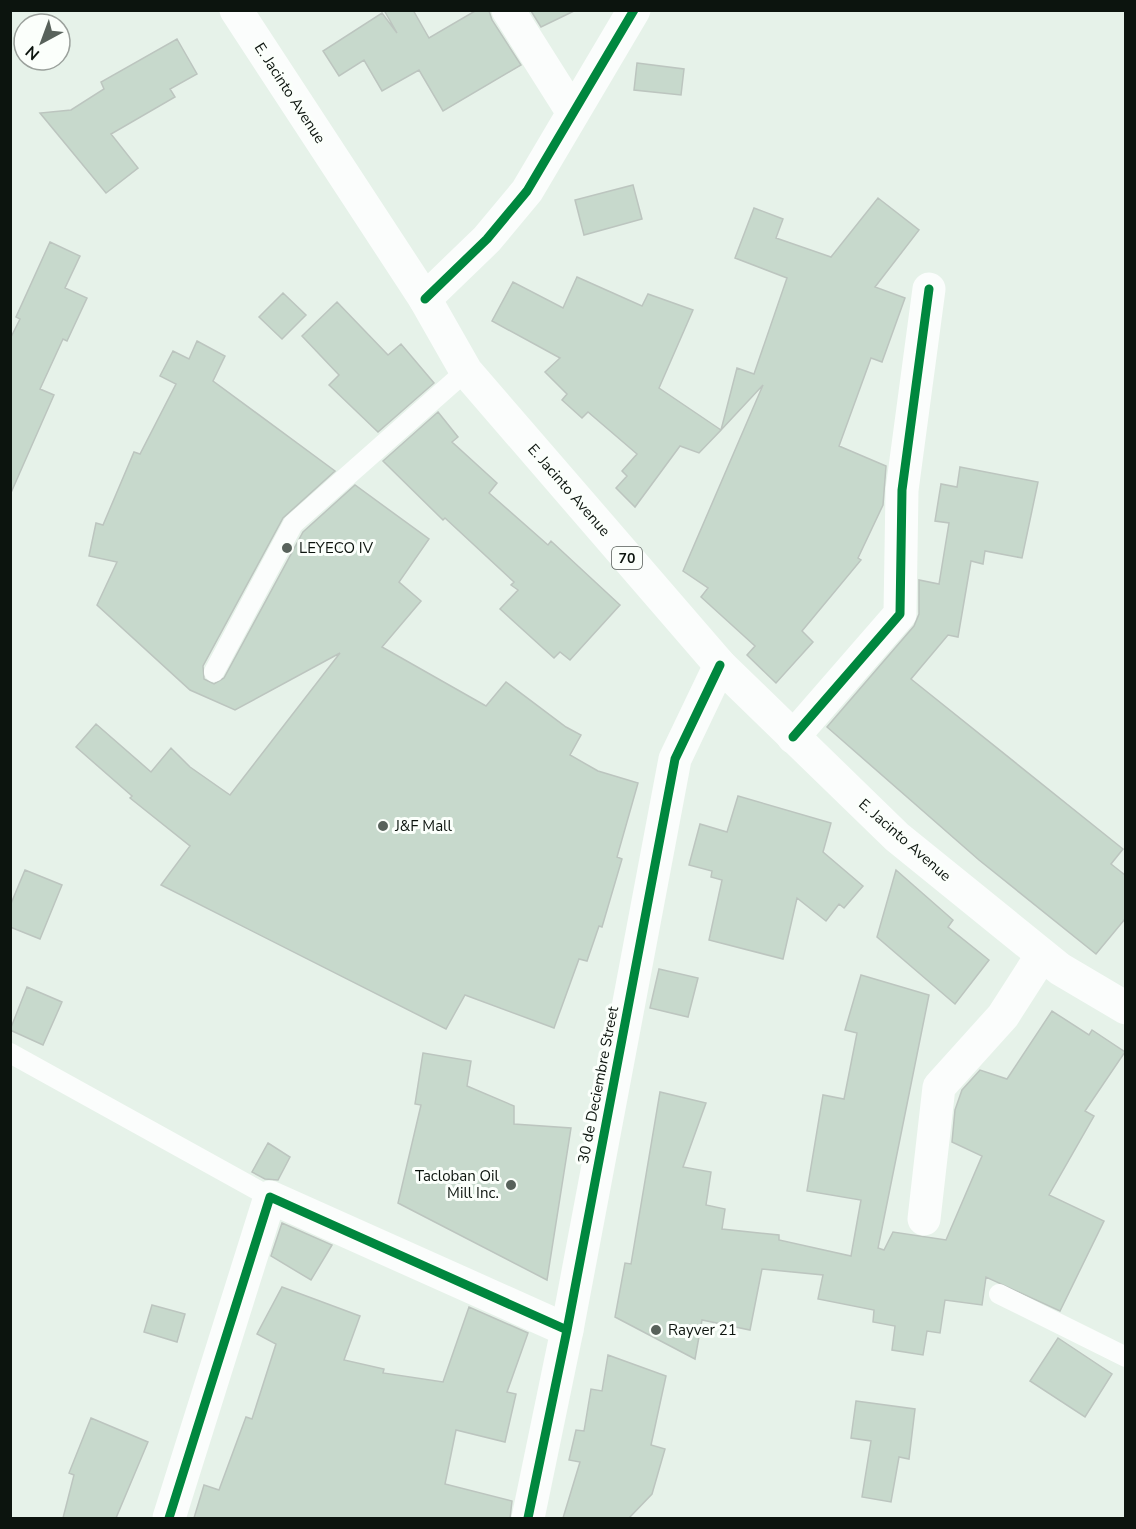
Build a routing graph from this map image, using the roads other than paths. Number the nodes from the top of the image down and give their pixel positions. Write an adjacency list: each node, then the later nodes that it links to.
1 (236, 10): 6 (street, E. Jacinto Avenue / 70)
2 (508, 10): 4 (street)
3 (634, 10): 4 (street)
4 (573, 113): 6 (street)
5 (929, 289): 10 (street)
6 (425, 299): 7 (street, E. Jacinto Avenue / 70)
7 (466, 371): 8 (street, E. Jacinto Avenue / 70); 9 (lane)
8 (720, 665): 10 (street, E. Jacinto Avenue / 70); 17 (street, 30 de Deciembre Street)
9 (214, 672)
10 (793, 737): 11 (street, E. Jacinto Avenue / 70)
11 (1042, 954): 12 (street, E. Jacinto Avenue / 70); 15 (street)
12 (1125, 1008)
13 (10, 1053): 14 (lane)
14 (270, 1197): 17 (street); 19 (street)
15 (924, 1219)
16 (999, 1294): 18 (lane)
17 (567, 1330): 20 (street, 30 de Deciembre Street)
18 (1125, 1357)
19 (169, 1518)
20 (528, 1518)

